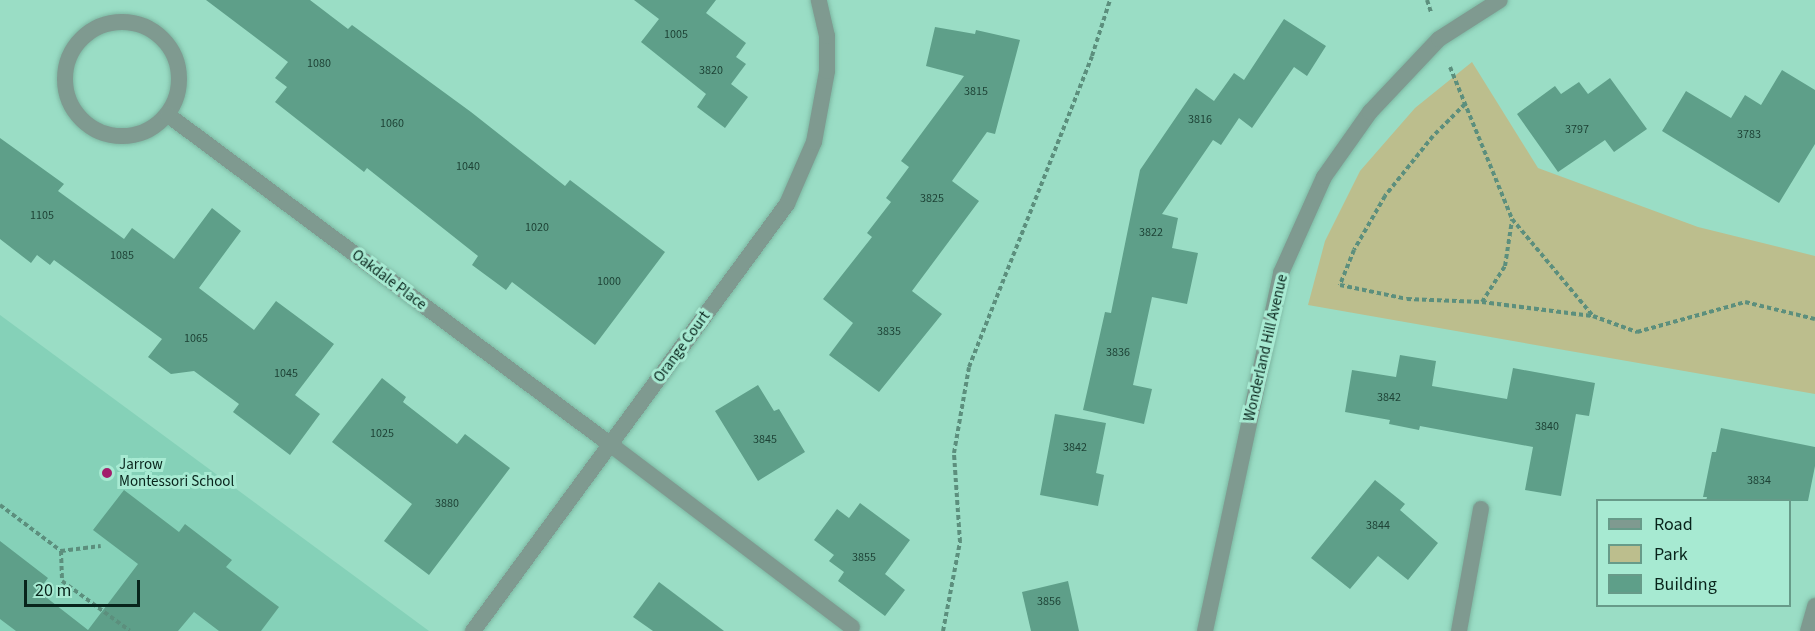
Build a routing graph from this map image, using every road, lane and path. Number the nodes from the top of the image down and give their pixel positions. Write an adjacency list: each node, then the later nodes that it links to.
1 (819, 0): 11 (street, Orange Court)
2 (1110, 0): 20 (path)
3 (1500, 0): 4 (street, Wonderland Hill Avenue)
4 (1439, 39): 5 (path); 21 (street, Wonderland Hill Avenue)
5 (1465, 104): 7 (path); 8 (path)
6 (168, 115): 6 (street); 11 (street, Oakdale Place)
7 (1512, 219): 8 (path); 9 (path)
8 (1482, 302): 9 (path)
9 (1593, 316): 10 (path)
10 (1815, 319)
11 (611, 445): 17 (street, Oakdale Place); 19 (street, Orange Court)
12 (0, 505): 15 (path)
13 (1481, 508): 22 (street)
14 (101, 546): 15 (path)
15 (61, 551): 18 (path)
16 (1815, 606): 23 (street)
17 (852, 627)
18 (130, 631)
19 (473, 631)
20 (943, 631)
21 (1205, 631)
22 (1460, 631)
23 (1808, 631)

